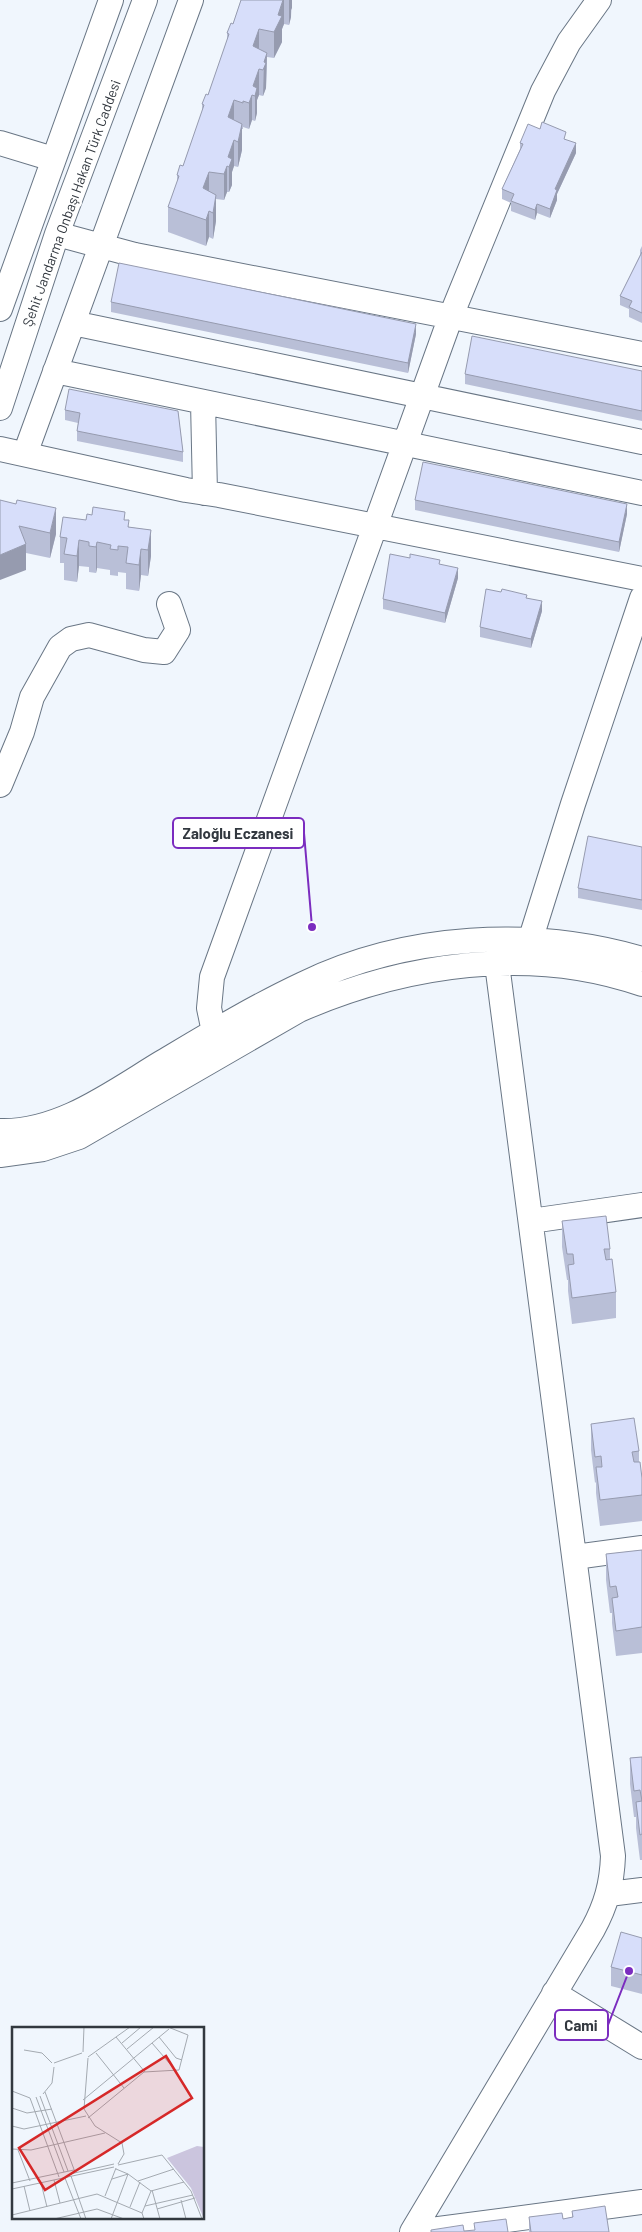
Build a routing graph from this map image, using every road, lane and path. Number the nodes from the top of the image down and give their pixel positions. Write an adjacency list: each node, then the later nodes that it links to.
1 (111, 0): 6 (street)
2 (145, 0): 7 (street, Şehit Jandarma Onbaşı Hakan Türk Caddesi)
3 (191, 0): 8 (street)
4 (599, 0): 10 (street)
5 (0, 143): 6 (street)
6 (53, 159): 9 (street)
7 (57, 234): 8 (street); 16 (street, Şehit Jandarma Onbaşı Hakan Türk Caddesi)
8 (101, 246): 10 (street); 11 (street)
9 (2, 298)
10 (451, 316): 12 (street); 14 (street)
11 (73, 323): 13 (street); 14 (street)
12 (642, 354)
13 (55, 372): 15 (street); 20 (street)
14 (423, 396): 17 (street); 18 (street)
15 (203, 402): 18 (street); 21 (street)
16 (0, 408)
17 (642, 442)
18 (405, 444): 22 (street); 23 (street)
19 (0, 449): 20 (street)
20 (25, 454): 21 (street)
21 (205, 493): 23 (street)
22 (642, 494)
23 (376, 526): 24 (street); 32 (street)
24 (642, 579)
25 (642, 598): 28 (street)
26 (169, 604): 27 (street)
27 (0, 785)
28 (530, 941): 29 (street); 32 (street)
29 (642, 959)
30 (497, 964): 31 (street); 34 (street); 36 (street)
31 (642, 984)
32 (214, 1032): 33 (street)
33 (0, 1131)
34 (0, 1155)
35 (642, 1205): 36 (street)
36 (532, 1222): 38 (street)
37 (642, 1548): 38 (street)
38 (574, 1557): 40 (street)
39 (642, 1890): 40 (street)
40 (608, 1894): 41 (street)
41 (554, 1994): 42 (street); 44 (street)
42 (642, 2047)
43 (642, 2202): 45 (street)
44 (412, 2232)
45 (418, 2232)

